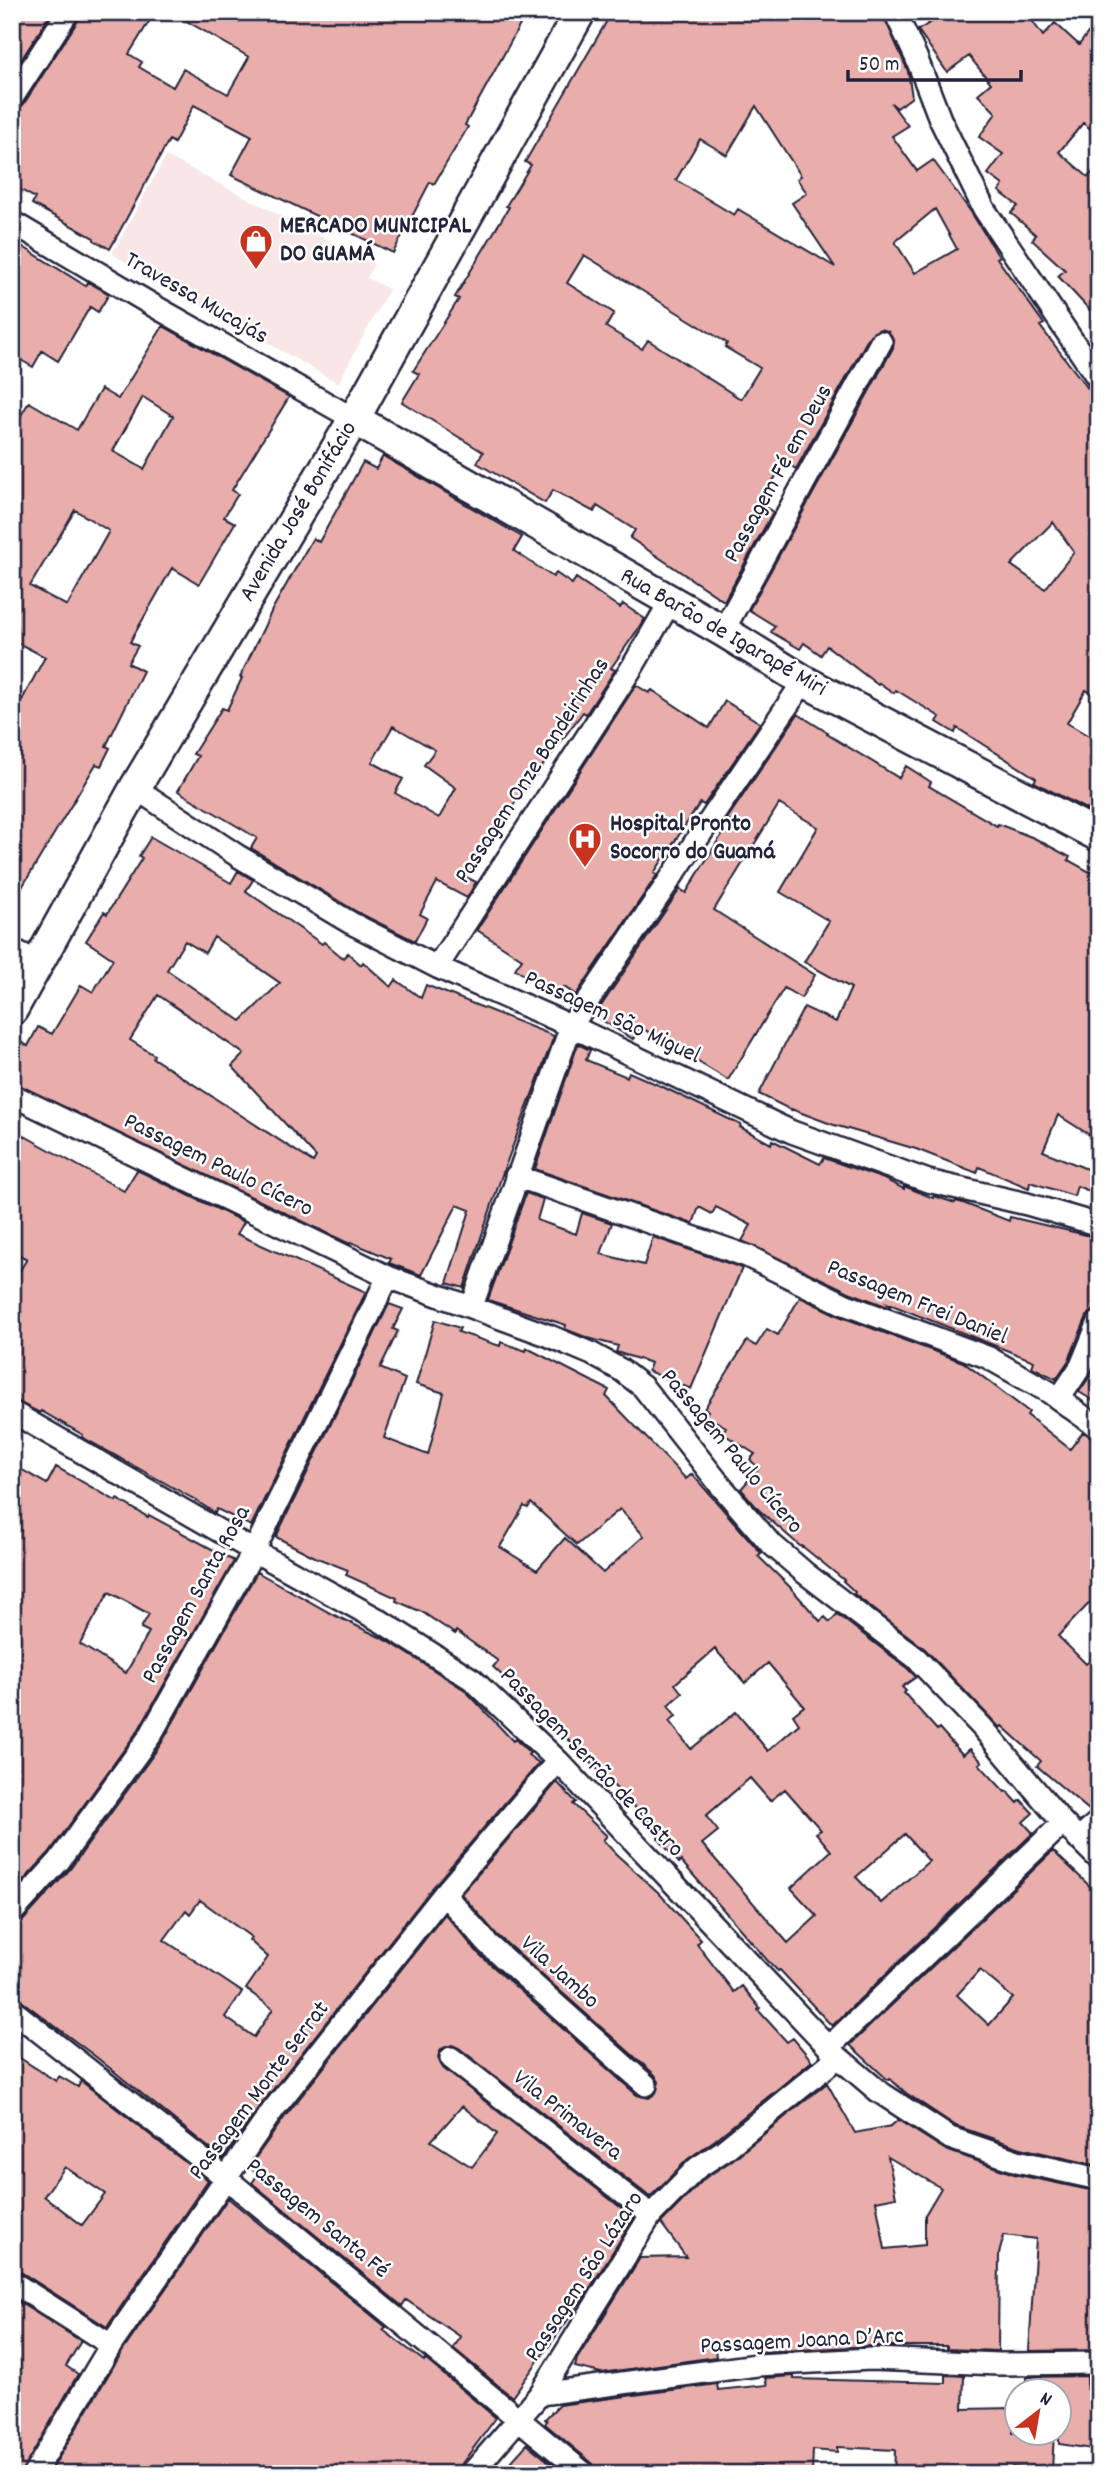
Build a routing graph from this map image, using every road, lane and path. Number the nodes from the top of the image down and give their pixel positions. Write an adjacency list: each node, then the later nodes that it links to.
1 (68, 12): 4 (street)
2 (580, 12): 8 (main road, Avenida José Bonifácio)
3 (895, 12): 7 (street)
4 (12, 98)
5 (12, 222): 8 (street, Travessa Mucajás)
6 (881, 342): 10 (street, Passagem Fé em Deus)
7 (1099, 380)
8 (354, 419): 9 (main road, Rua Barão de Igarapé Miri); 12 (main road, Avenida José Bonifácio)
9 (670, 602): 10 (main road, Rua Barão de Igarapé Miri); 16 (street, Passagem Onze Bandeirinhas)
10 (723, 631): 11 (main road, Rua Barão de Igarapé Miri)
11 (804, 681): 13 (main road, Rua Barão de Igarapé Miri); 18 (street)
12 (135, 788): 15 (main road, Avenida José Bonifácio); 16 (street, Passagem São Miguel)
13 (1099, 836)
14 (12, 948): 15 (street)
15 (39, 964): 17 (main road, Avenida José Bonifácio)
16 (437, 967): 18 (street, Passagem São Miguel)
17 (12, 1010)
18 (571, 1026): 20 (street); 21 (street, Passagem São Miguel)
19 (12, 1095): 22 (street, Passagem Paulo Cícero)
20 (516, 1176): 23 (street); 25 (street, Passagem Frei Daniel)
21 (1099, 1225)
22 (388, 1277): 23 (street, Passagem Paulo Cícero); 28 (street, Passagem Santa Rosa)
23 (472, 1306): 31 (street, Passagem Paulo Cícero)
24 (1099, 1322): 25 (street)
25 (1059, 1399): 27 (street, Passagem Frei Daniel)
26 (12, 1412): 28 (street, Passagem Serrão de Castro)
27 (1099, 1429)
28 (254, 1551): 29 (street, Passagem Serrão de Castro); 35 (street, Passagem Santa Rosa)
29 (558, 1760): 34 (street, Passagem Monte Serrat); 37 (street, Passagem Serrão de Castro)
30 (1099, 1821): 32 (street)
31 (1063, 1823): 32 (street, Passagem Paulo Cícero); 37 (street, Passagem São Lázaro)
32 (1078, 1839): 33 (street, Passagem Paulo Cícero)
33 (1099, 1859)
34 (444, 1894): 39 (street, Vila Jambo); 40 (street, Passagem Monte Serrat)
35 (12, 1913)
36 (12, 2010): 40 (street, Passagem Santa Fé)
37 (833, 2052): 41 (street, Passagem Serrão de Castro); 42 (street, Passagem São Lázaro)
38 (451, 2058): 42 (street, Vila Primavera)
39 (646, 2085)
40 (226, 2178): 44 (street, Passagem Monte Serrat); 47 (street, Passagem Santa Fé)
41 (1099, 2179)
42 (651, 2215): 46 (street, Passagem São Lázaro)
43 (12, 2282): 44 (street)
44 (111, 2345): 48 (street, Passagem Monte Serrat)
45 (1099, 2363): 46 (street, Passagem Joana D’Arc)
46 (540, 2394): 47 (street)
47 (520, 2419): 49 (street); 50 (street, Passagem Santa Fé)
48 (34, 2474)
49 (471, 2474)
50 (585, 2474)

